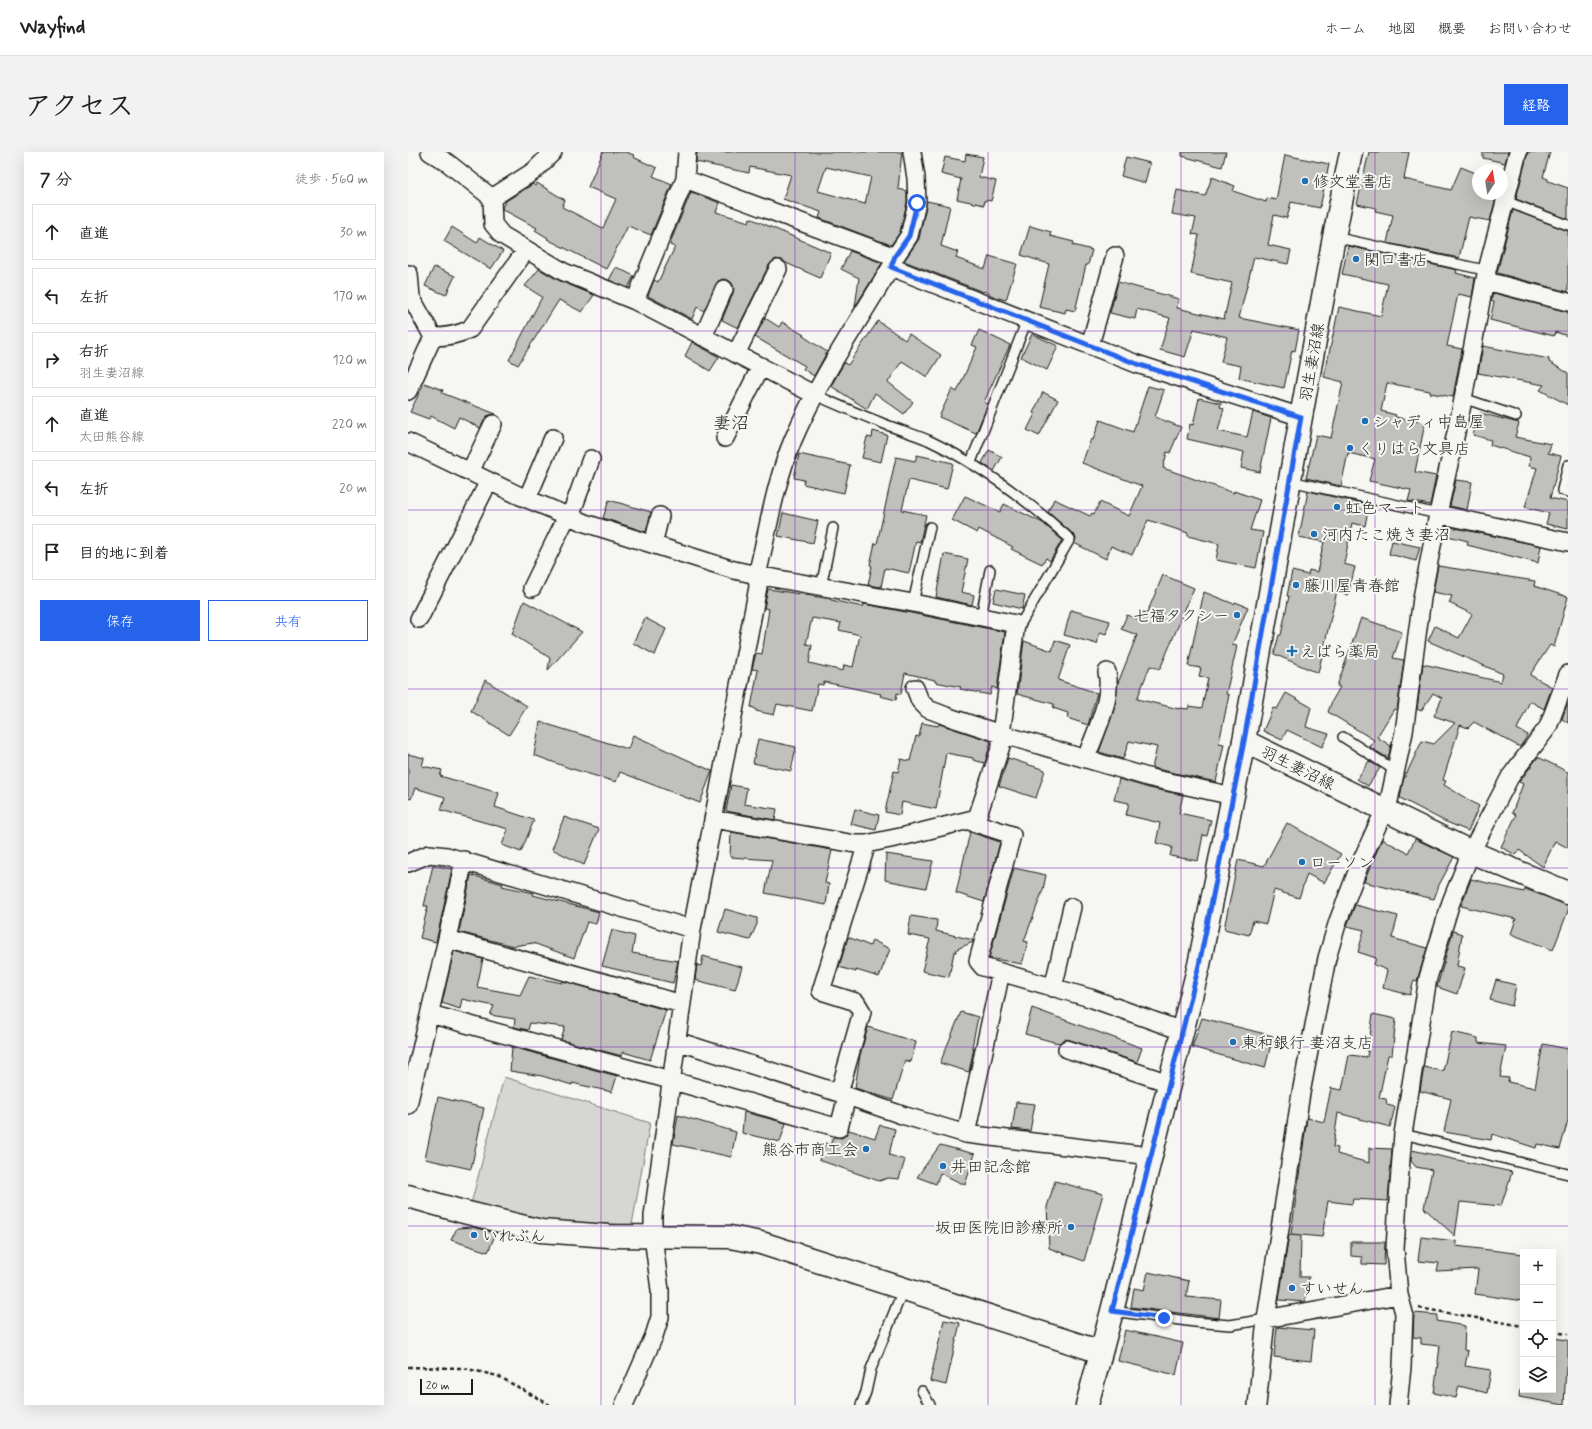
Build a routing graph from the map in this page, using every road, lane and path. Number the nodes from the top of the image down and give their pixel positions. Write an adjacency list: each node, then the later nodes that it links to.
1 (430, 152): 7 (street)
2 (553, 152): 9 (street)
3 (912, 152): 15 (street)
4 (1351, 152): 12 (main road, 羽生妻沼線)
5 (1518, 152): 10 (street)
6 (683, 153): 8 (street)
7 (451, 158): 9 (street)
8 (685, 179): 15 (street); 20 (street)
9 (492, 198): 13 (street)
10 (1505, 201): 11 (lane); 18 (street)
11 (1568, 225)
12 (1334, 237): 18 (lane); 32 (main road, 羽生妻沼線)
13 (526, 250): 20 (street); 23 (street)
14 (1115, 256): 25 (street)
15 (893, 262): 22 (street); 29 (street)
16 (778, 269): 26 (street)
17 (410, 274): 23 (street)
18 (1486, 274): 21 (street); 30 (street)
19 (724, 289): 24 (street)
20 (635, 301): 24 (street)
21 (1568, 302)
22 (1027, 320): 25 (street); 38 (lane)
23 (433, 337): 28 (street)
24 (703, 337): 26 (street)
25 (1090, 345): 32 (street)
26 (736, 354): 27 (street)
27 (761, 366): 29 (street); 35 (street)
28 (408, 391)
29 (815, 395): 38 (lane); 53 (street)
30 (1463, 398): 31 (lane); 45 (street)
31 (1516, 416)
32 (1301, 417): 42 (main road, 羽生妻沼線)
33 (493, 424): 40 (street)
34 (553, 438): 44 (street)
35 (725, 438)
36 (408, 442): 40 (street)
37 (591, 459): 46 (street)
38 (970, 462): 59 (lane)
39 (1568, 465): 43 (lane)
40 (470, 472): 41 (street)
41 (489, 481): 44 (street); 58 (street)
42 (1290, 481): 45 (lane); 65 (main road, 羽生妻沼線)
43 (1568, 492)
44 (527, 499): 46 (street)
45 (1438, 514): 50 (street); 67 (street)
46 (569, 516): 51 (street); 55 (street)
47 (660, 516): 51 (street)
48 (930, 527): 56 (lane)
49 (833, 528): 54 (lane)
50 (1568, 542)
51 (653, 544): 53 (street)
52 (990, 570): 57 (lane)
53 (758, 576): 54 (street); 70 (street)
54 (821, 587): 56 (street)
55 (532, 588)
56 (913, 603): 57 (street)
57 (981, 617): 59 (street)
58 (419, 619)
59 (1014, 633): 63 (street)
60 (1107, 672): 66 (street)
61 (1568, 674): 73 (street)
62 (915, 688): 63 (street)
63 (1001, 734): 66 (street); 71 (street)
64 (1343, 737): 67 (lane)
65 (1244, 741): 68 (main road); 69 (main road, 羽生妻沼線)
66 (1086, 758): 68 (street)
67 (1396, 771): 69 (street)
68 (1233, 796): 84 (main road)
69 (1386, 810): 73 (main road, 羽生妻沼線); 100 (street)
70 (713, 819): 72 (street); 78 (street)
71 (969, 821): 72 (street); 80 (street)
72 (866, 844): 89 (street)
73 (1471, 852): 76 (main road, 羽生妻沼線); 92 (street)
74 (464, 860): 75 (street); 78 (street); 79 (street)
75 (408, 863)
76 (1568, 893)
77 (1072, 907): 81 (street)
78 (692, 929): 82 (street)
79 (447, 939): 82 (street); 83 (street)
80 (1001, 972): 81 (street); 91 (street)
81 (1053, 988): 84 (street)
82 (682, 1004): 85 (street)
83 (430, 1014): 87 (street); 90 (street)
84 (1182, 1031): 88 (main road)
85 (677, 1041): 87 (street); 89 (street)
86 (1067, 1049): 88 (street)
87 (671, 1080): 89 (street); 96 (street)
88 (1169, 1083): 93 (main road)
89 (843, 1094): 91 (street)
90 (408, 1105)
91 (966, 1134): 93 (street)
92 (1403, 1134): 94 (lane); 98 (street)
93 (1150, 1156): 99 (main road)
94 (1568, 1174)
95 (408, 1196): 96 (main road)
96 (653, 1236): 97 (main road); 108 (street)
97 (903, 1290): 104 (main road); 109 (lane)
98 (1400, 1300): 100 (street); 101 (path); 113 (street)
99 (1112, 1311): 100 (lane); 104 (main road)
100 (1266, 1319): 112 (street)
101 (1520, 1325)
102 (1556, 1332): 103 (path)
103 (1568, 1334)
104 (1101, 1352): 111 (main road)
105 (408, 1367): 107 (path)
106 (922, 1391): 110 (lane)
107 (550, 1405)
108 (624, 1405)
109 (861, 1405)
110 (930, 1405)
111 (1087, 1405)
112 (1257, 1405)
113 (1398, 1405)

